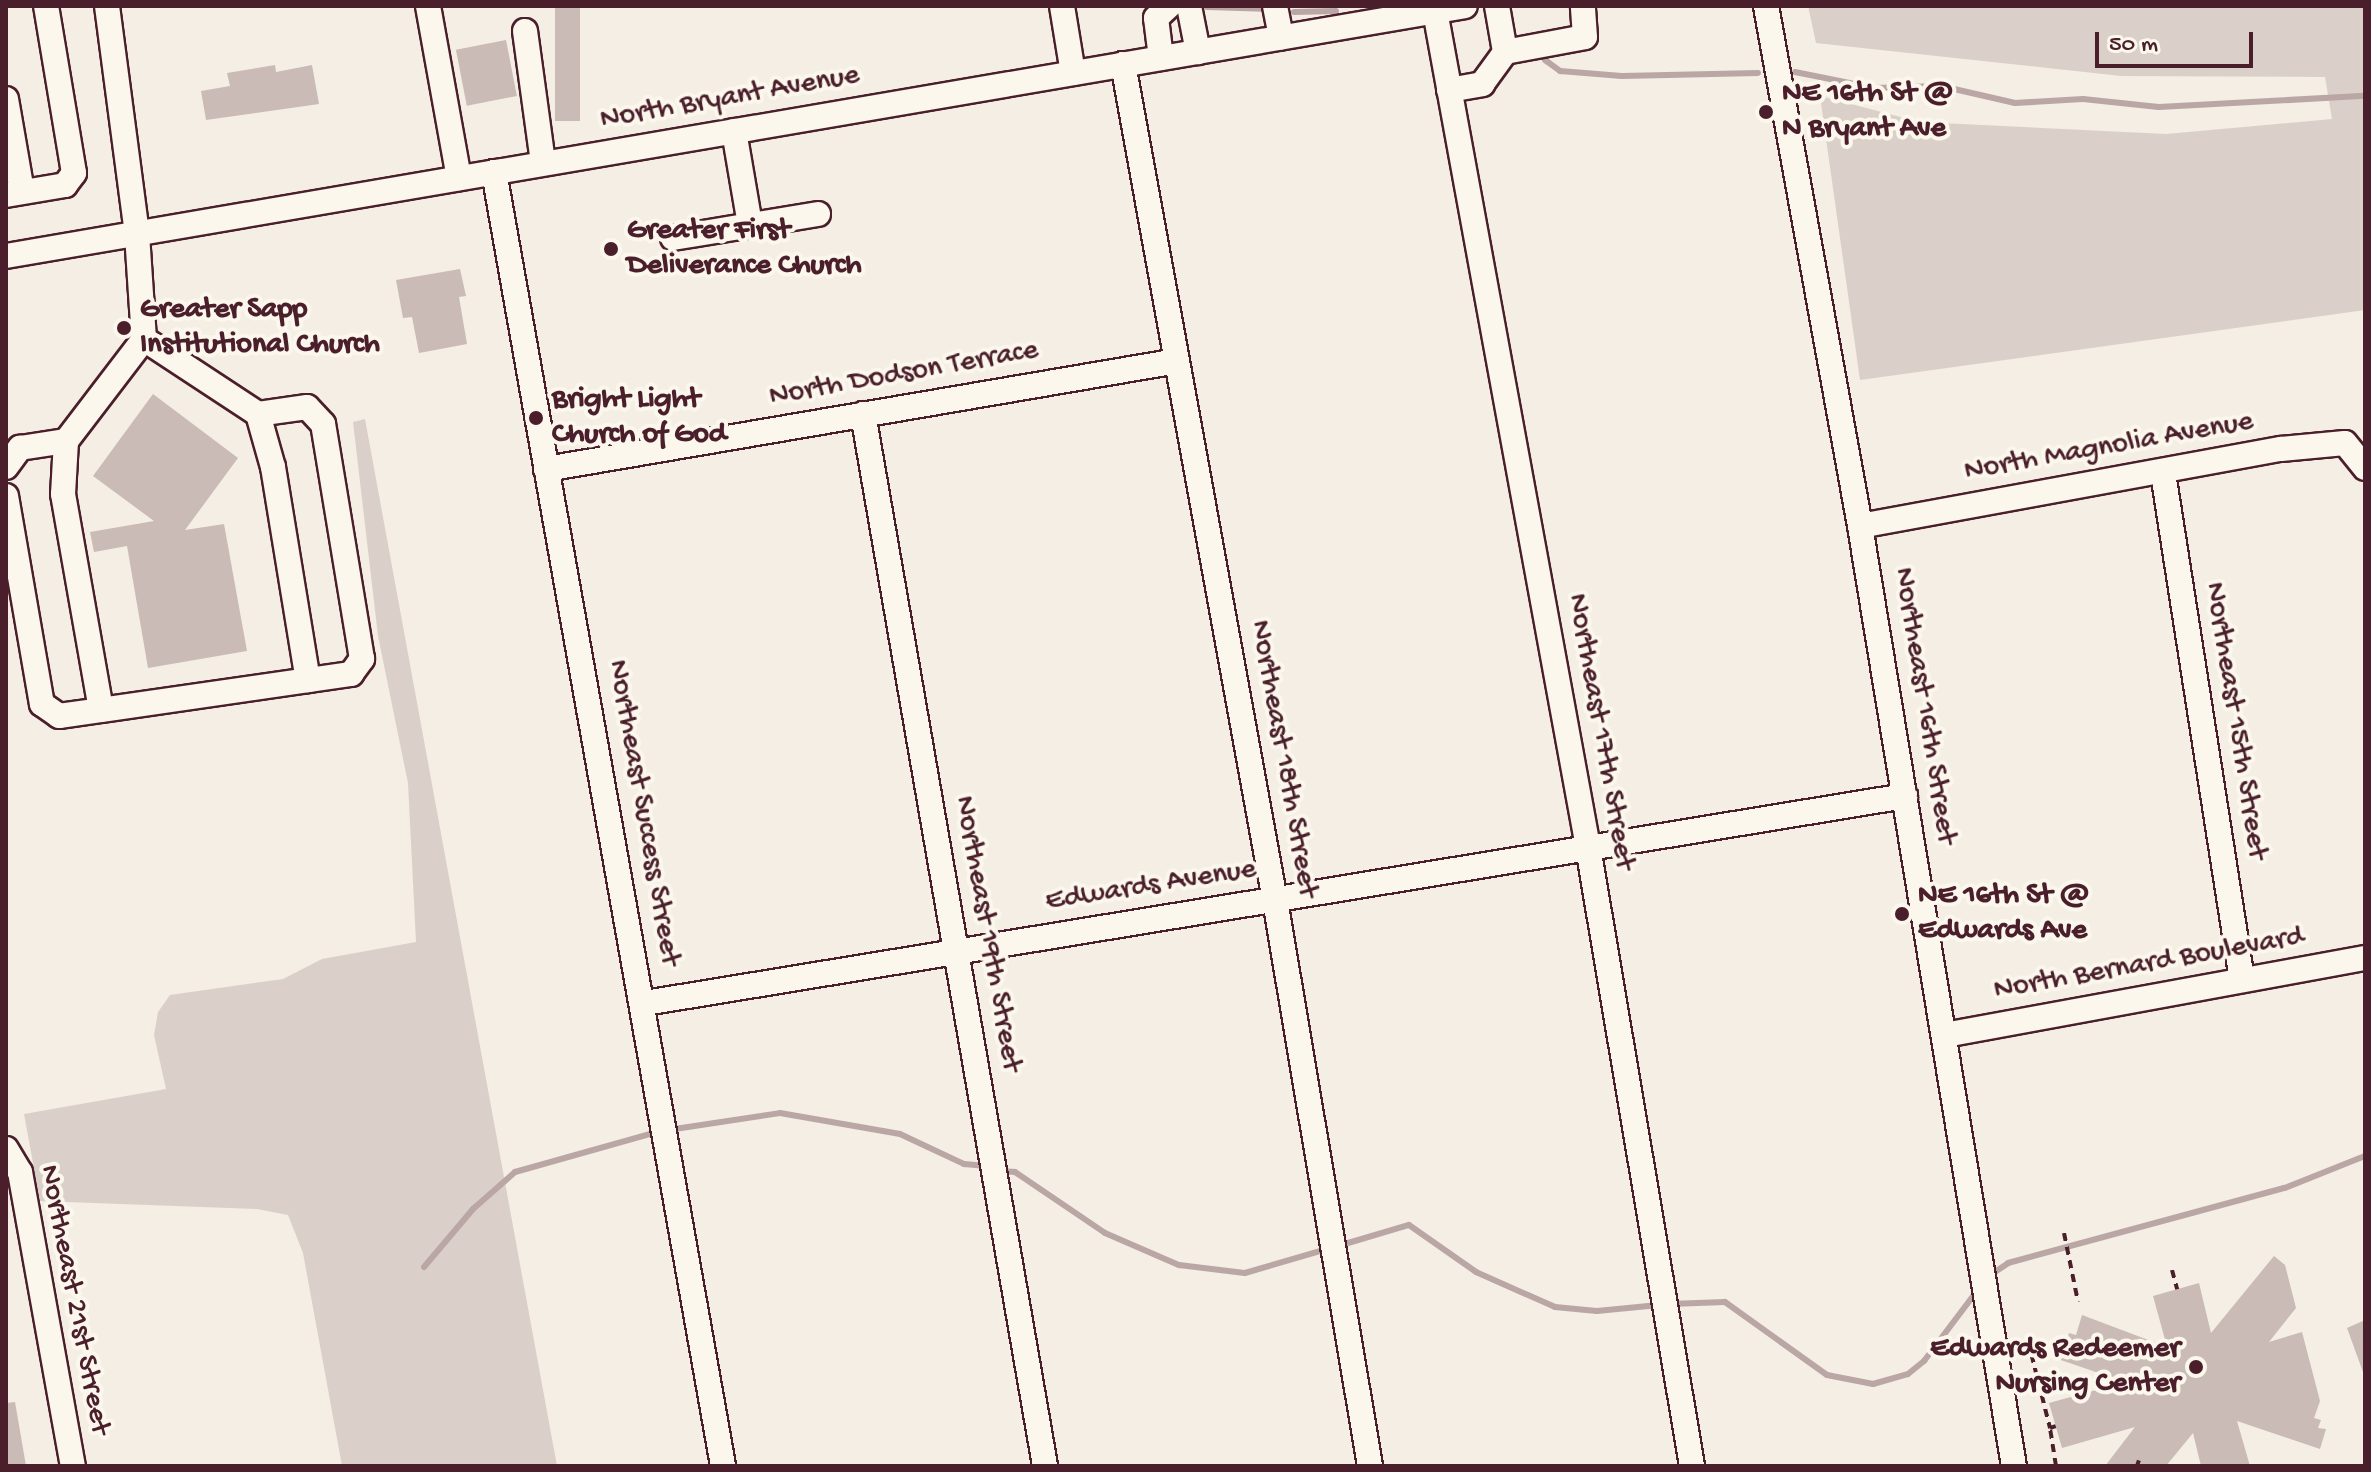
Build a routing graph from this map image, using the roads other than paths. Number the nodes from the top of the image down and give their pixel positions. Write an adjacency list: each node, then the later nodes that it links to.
1 (46, 6): 28 (street)
2 (107, 6): 31 (street)
3 (428, 6): 27 (street)
4 (1062, 6): 21 (street)
5 (1169, 6): 19 (street)
6 (1189, 6): 17 (street)
7 (1275, 6): 16 (street)
8 (1465, 6): 13 (street, North Bryant Avenue)
9 (1497, 6): 18 (street)
10 (1583, 6): 18 (street)
11 (1766, 6): 44 (street, Northeast 16th Street)
12 (1410, 11): 13 (street, North Bryant Avenue); 14 (street, North Bryant Avenue)
13 (1435, 11): 22 (street, Northeast 17th Street)
14 (1354, 15): 16 (street, North Bryant Avenue)
15 (525, 31): 25 (street)
16 (1281, 37): 17 (street, North Bryant Avenue)
17 (1198, 52): 19 (street, North Bryant Avenue)
18 (1505, 52): 22 (street)
19 (1161, 58): 20 (street, North Bryant Avenue)
20 (1123, 64): 21 (street, North Bryant Avenue); 35 (street, Northeast 18th Street)
21 (1073, 73): 24 (street, North Bryant Avenue)
22 (1449, 90): 48 (street, Northeast 17th Street)
23 (6, 99): 28 (street)
24 (734, 131): 25 (street, North Bryant Avenue); 30 (street)
25 (543, 163): 26 (street, North Bryant Avenue)
26 (494, 172): 27 (street, North Bryant Avenue); 41 (street, Northeast Success Street)
27 (459, 178): 31 (street, North Bryant Avenue)
28 (14, 193)
29 (818, 214): 30 (street)
30 (750, 225): 32 (street)
31 (137, 234): 33 (street, North Bryant Avenue); 34 (street)
32 (673, 238)
33 (6, 256)
34 (144, 339): 36 (street); 38 (street)
35 (1177, 361): 37 (street, North Dodson Terrace); 49 (street, Northeast 18th Street)
36 (258, 414): 45 (street); 45 (street)
37 (863, 414): 41 (street, North Dodson Terrace); 50 (street, Northeast 19th Street)
38 (66, 441): 40 (street); 46 (street)
39 (2364, 465): 42 (street, North Magnolia Avenue)
40 (6, 467)
41 (546, 469): 53 (street, Northeast Success Street)
42 (2163, 473): 44 (street, North Magnolia Avenue); 52 (street, Northeast 15th Street)
43 (6, 496): 46 (street)
44 (1860, 526): 47 (street, Northeast 16th Street)
45 (308, 680): 46 (street)
46 (101, 710)
47 (1905, 796): 48 (street, Edwards Avenue); 54 (street, Northeast 16th Street)
48 (1588, 847): 49 (street, Edwards Avenue); 60 (street, Northeast 17th Street)
49 (1275, 900): 50 (street, Edwards Avenue); 59 (street, Northeast 18th Street)
50 (957, 951): 53 (street, Edwards Avenue); 58 (street, Northeast 19th Street)
51 (2365, 958): 52 (street, North Bernard Boulevard)
52 (2242, 980): 54 (street, North Bernard Boulevard)
53 (645, 1003): 57 (street, Northeast Success Street)
54 (1945, 1035): 61 (street, Northeast 16th Street)
55 (6, 1149): 56 (street, Northeast 21st Street)
56 (73, 1466)
57 (723, 1466)
58 (1045, 1466)
59 (1370, 1466)
60 (1692, 1466)
61 (2014, 1466)

